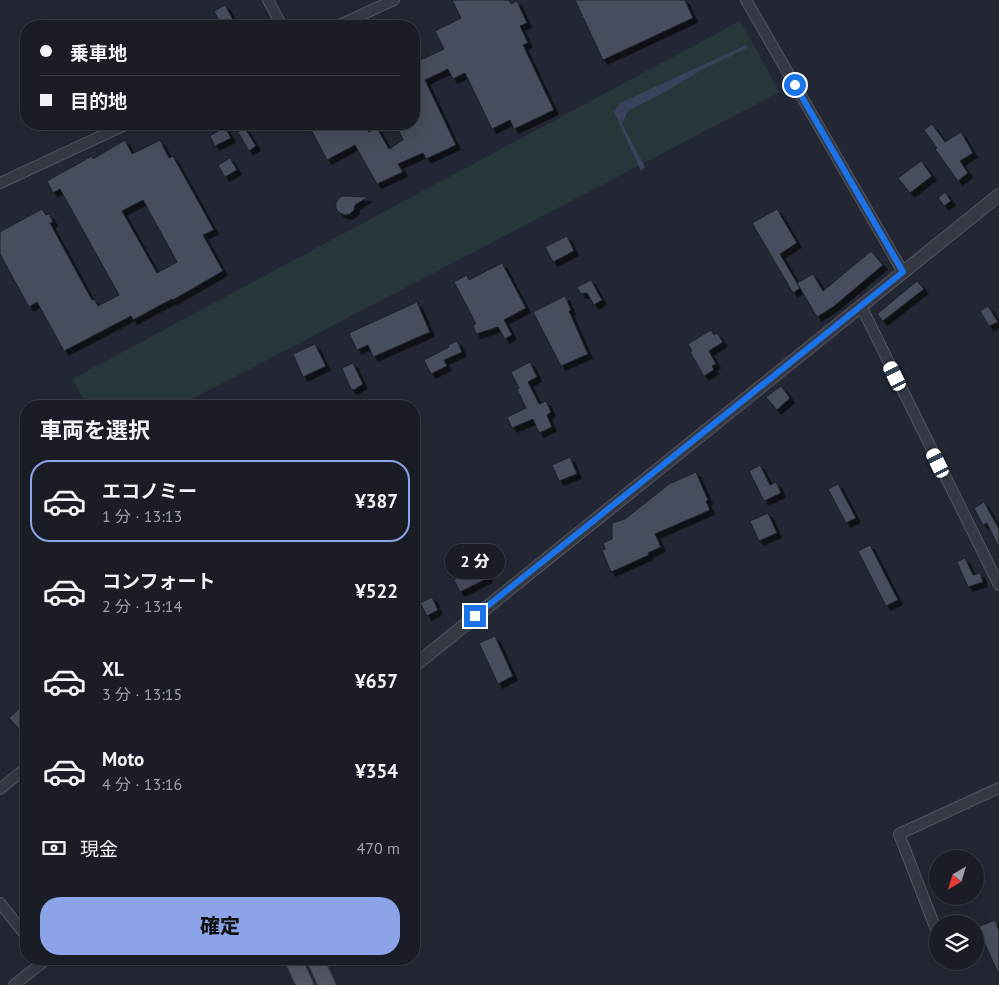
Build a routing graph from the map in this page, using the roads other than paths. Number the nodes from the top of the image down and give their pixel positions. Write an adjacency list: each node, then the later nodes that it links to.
1 (268, 0): 4 (street)
2 (394, 0): 5 (street)
3 (746, 0): 9 (street)
4 (279, 20)
5 (350, 20)
6 (114, 130): 7 (street)
7 (0, 183)
8 (999, 195): 9 (street)
9 (903, 272): 10 (street)
10 (861, 306): 11 (street); 12 (street)
11 (999, 585)
12 (420, 661)
13 (20, 773): 15 (street)
14 (999, 788): 17 (street)
15 (0, 789)
16 (0, 903): 18 (street)
17 (930, 915)
18 (20, 928)
19 (39, 965): 22 (street)
20 (296, 965): 23 (main road)
21 (318, 965): 24 (main road)
22 (14, 985)
23 (305, 985)
24 (327, 985)

